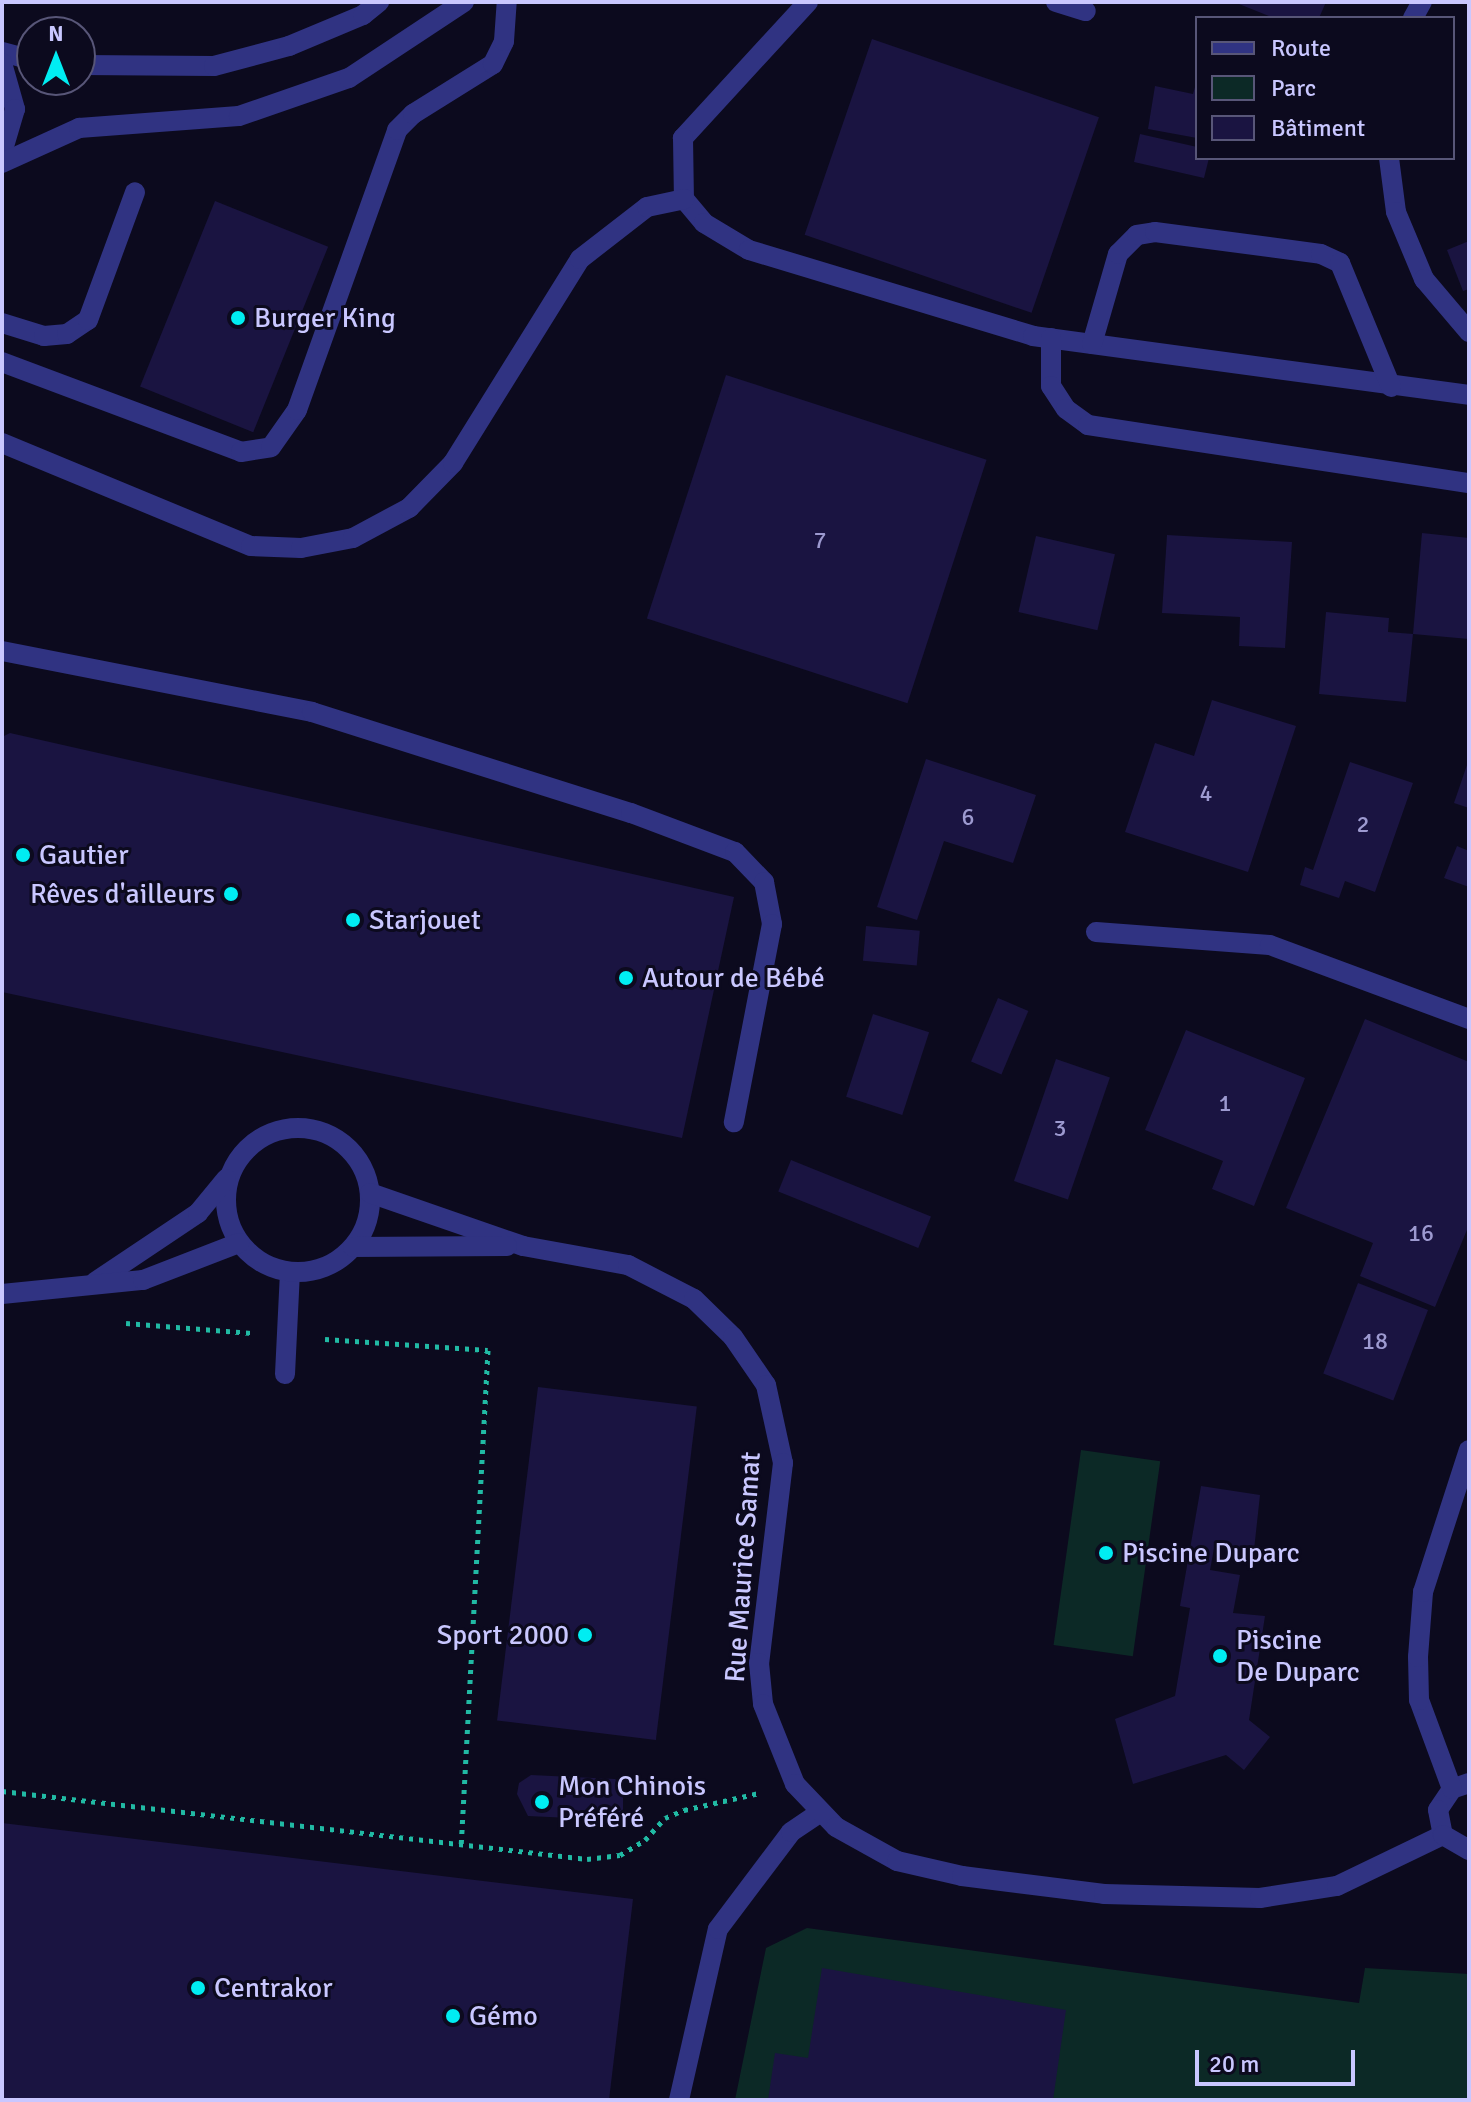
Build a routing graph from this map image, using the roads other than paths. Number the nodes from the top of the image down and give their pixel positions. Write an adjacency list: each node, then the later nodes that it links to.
1 (379, 2): 8 (street)
2 (464, 2): 11 (street)
3 (507, 2): 18 (street)
4 (808, 2): 13 (street)
5 (1056, 2): 6 (street)
6 (1086, 11)
7 (2, 63): 9 (street)
8 (96, 65)
9 (2, 153)
10 (1389, 160): 15 (street)
11 (2, 163)
12 (135, 192): 14 (street)
13 (684, 199): 16 (street); 21 (street)
14 (2, 323)
15 (1469, 332)
16 (1051, 338): 17 (street); 22 (street)
17 (1092, 344): 19 (street); 19 (street)
18 (2, 362)
19 (1391, 387): 20 (street)
20 (1469, 395)
21 (2, 443)
22 (1469, 483)
23 (2, 651): 26 (street)
24 (1096, 932): 25 (street)
25 (1469, 1019)
26 (734, 1122)
27 (228, 1177): 28 (street); 29 (street); 33 (street)
28 (370, 1193): 30 (street, Rue Maurice Samat); 31 (street)
29 (239, 1243): 32 (street); 33 (street)
30 (523, 1246): 31 (street, Rue Maurice Samat); 38 (street, Rue Maurice Samat)
31 (353, 1247): 32 (street)
32 (290, 1272): 35 (street)
33 (95, 1282): 34 (street)
34 (2, 1294)
35 (285, 1374)
36 (1469, 1450): 37 (street)
37 (1460, 1786): 39 (street)
38 (821, 1812): 39 (street, Rue Maurice Samat); 41 (street)
39 (1443, 1835): 40 (street)
40 (1469, 1850)
41 (679, 2100)

